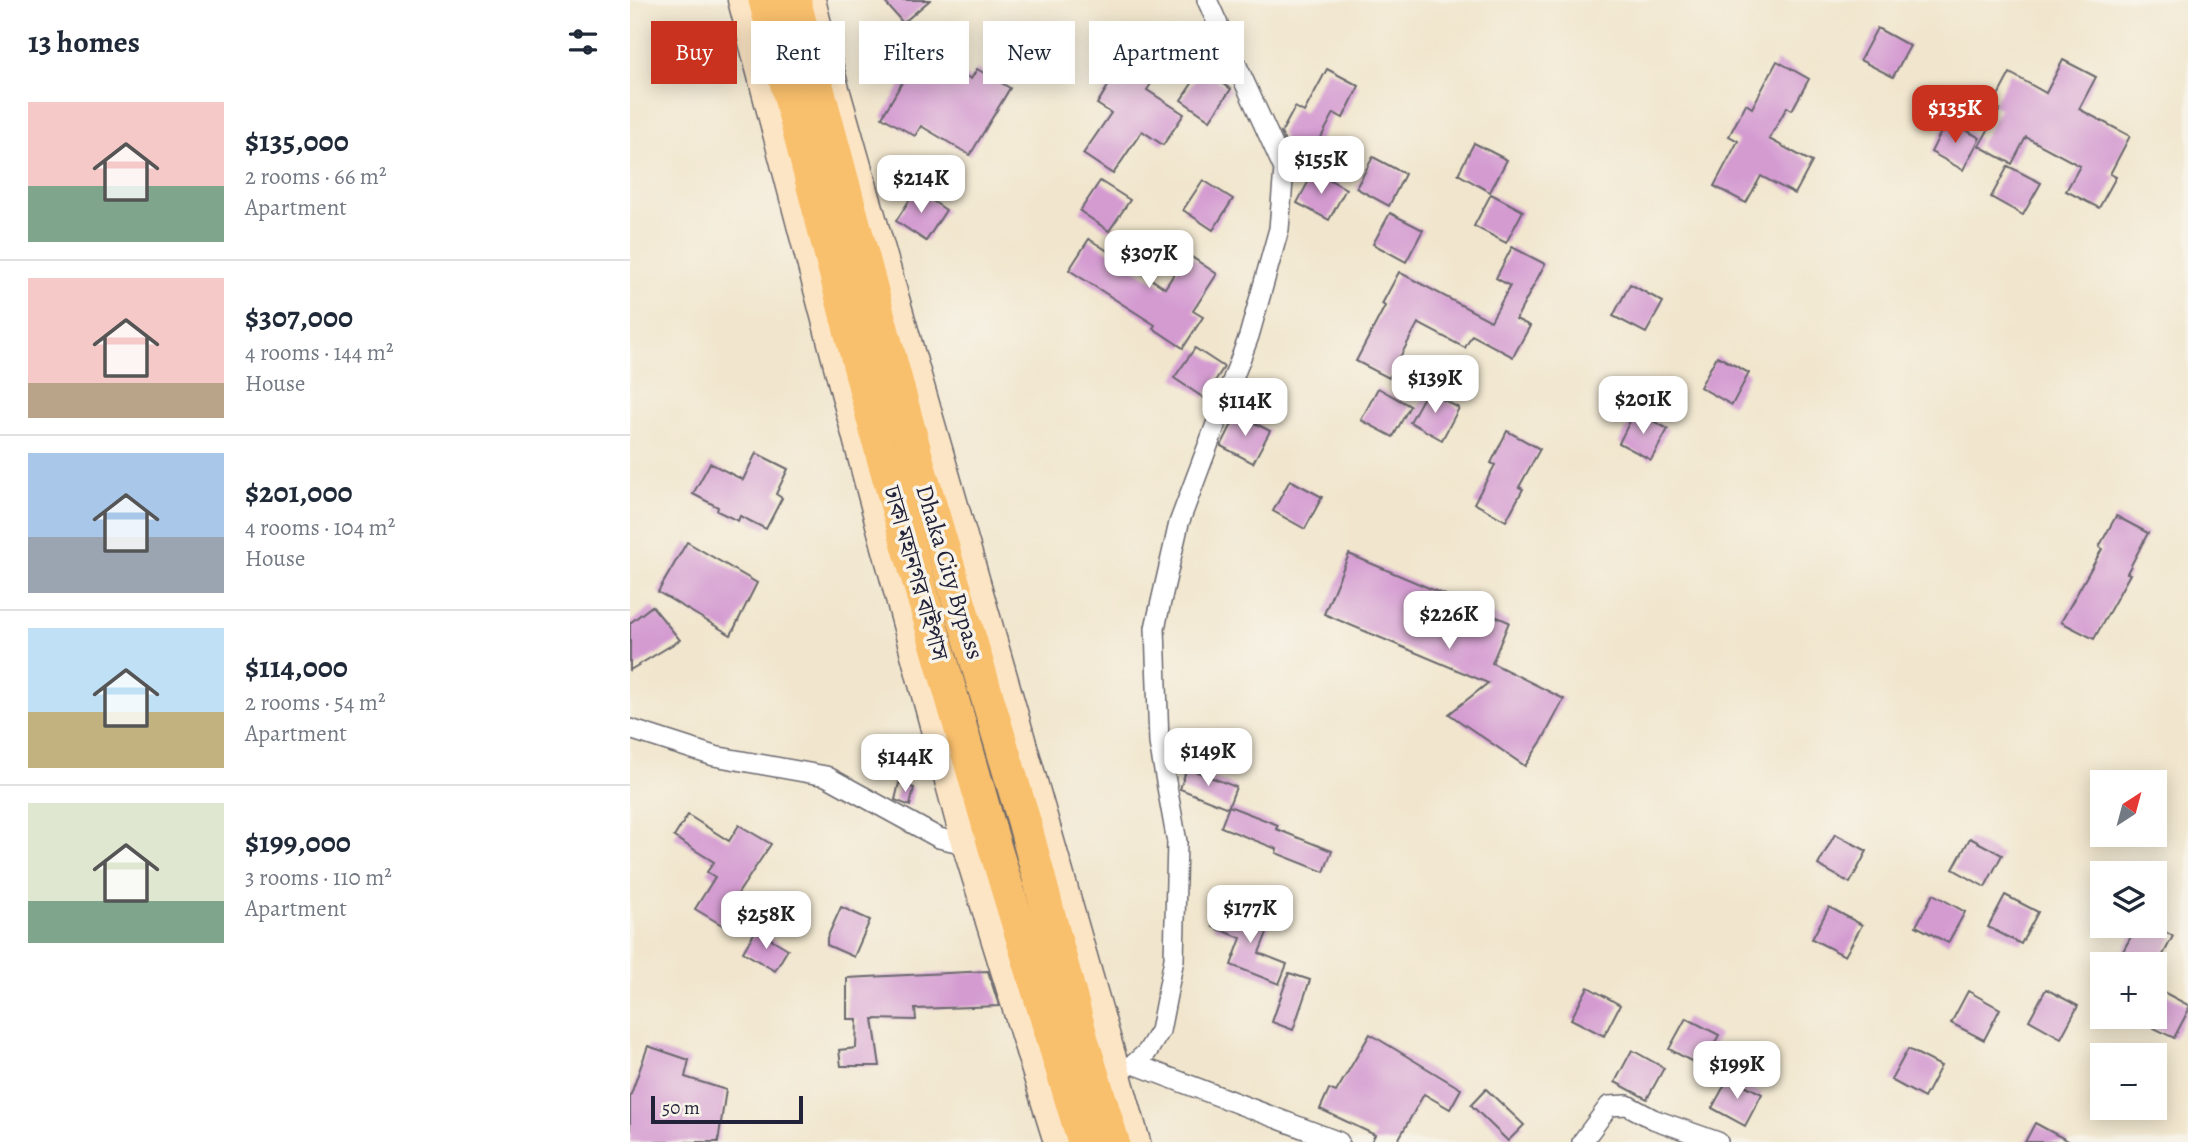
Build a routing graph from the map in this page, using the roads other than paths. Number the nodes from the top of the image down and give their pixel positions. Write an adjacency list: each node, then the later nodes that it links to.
1 (741, 0): 7 (main road)
2 (765, 0): 10 (highway, ঢাকা মহানগর বাইপাস)
3 (794, 0): 11 (highway, Dhaka City Bypass)
4 (812, 0): 8 (main road)
5 (1207, 0): 8 (street)
6 (630, 729): 7 (street)
7 (965, 844): 9 (main road)
8 (1125, 1067): 12 (main road); 13 (street)
9 (1057, 1142)
10 (1084, 1142)
11 (1113, 1142)
12 (1137, 1142)
13 (1339, 1142)
14 (1583, 1142): 15 (street)
15 (1718, 1142)

